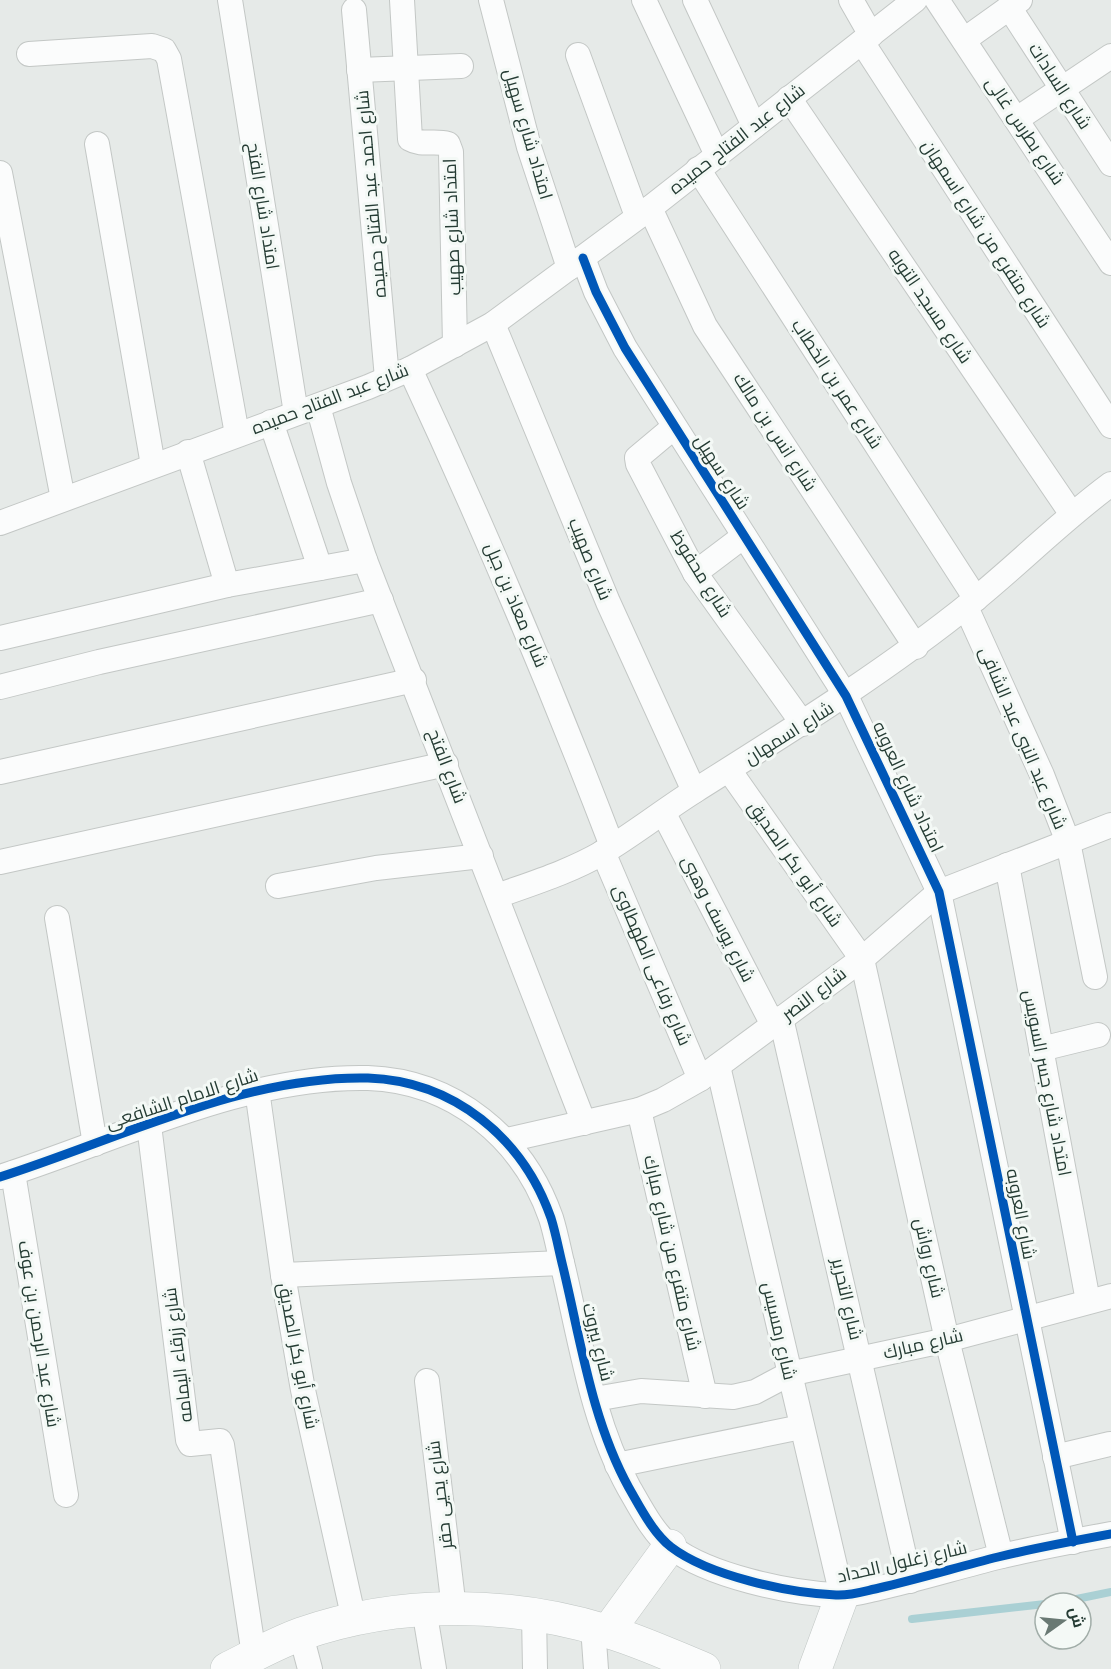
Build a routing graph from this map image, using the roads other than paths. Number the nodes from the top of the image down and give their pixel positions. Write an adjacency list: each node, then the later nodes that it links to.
1 (230, 0): 34 (street, امتداد شارع الفتح)
2 (402, 0): 17 (street, امتداد شارع صهيب)
3 (491, 0): 28 (street, امتداد شارع سهيل)
4 (644, 0): 24 (street, شارع عمر بن الخطاب)
5 (695, 0): 22 (street)
6 (851, 0): 11 (street, شارع متفرع من شارع اسمهان)
7 (915, 0): 11 (street, شارع عبد الفتاح حميده)
8 (937, 0): 12 (street, شارع بطرس غالى)
9 (1014, 4): 12 (street); 19 (street, شارع السادات)
10 (354, 10): 18 (street, شارع احمد عبد الفتاح حميده)
11 (866, 38): 20 (street, شارع عبد الفتاح حميده); 36 (street, شارع متفرع من شارع اسمهان)
12 (964, 40): 21 (street, شارع بطرس غالى)
13 (29, 54): 38 (street)
14 (578, 55): 27 (street, شارع انس بن مالك)
15 (1111, 56): 19 (street)
16 (461, 66): 17 (street)
17 (405, 68): 18 (street); 31 (street, امتداد شارع صهيب)
18 (359, 70): 33 (street, شارع احمد عبد الفتاح حميده)
19 (1062, 88): 21 (street); 25 (street, شارع السادات)
20 (789, 98): 22 (street, شارع عبد الفتاح حميده); 43 (street, شارع مسجد التوبه)
21 (1017, 119): 29 (street, شارع بطرس غالى)
22 (754, 126): 24 (street, شارع عبد الفتاح حميده)
23 (97, 144): 40 (street)
24 (707, 161): 27 (street, شارع عبد الفتاح حميده); 51 (street, شارع عمر بن الخطاب)
25 (1111, 164)
26 (0, 173): 42 (street)
27 (644, 212): 28 (street, شارع عبد الفتاح حميده); 53 (street, شارع انس بن مالك)
28 (576, 263): 30 (street, شارع عبد الفتاح حميده); 37 (street, شارع سهيل)
29 (1111, 263)
30 (493, 324): 31 (street, شارع عبد الفتاح حميده); 61 (street, شارع صهيب)
31 (455, 345): 32 (street, شارع عبد الفتاح حميده)
32 (410, 369): 33 (street, شارع عبد الفتاح حميده); 65 (street, شارع معاذ بن جبل)
33 (387, 378): 34 (street, شارع عبد الفتاح حميده)
34 (307, 410): 35 (street, شارع عبد الفتاح حميده); 46 (street, شارع الفتح)
35 (271, 422): 38 (street, شارع عبد الفتاح حميده); 47 (street)
36 (1111, 426)
37 (674, 427): 45 (street, شارع سهيل); 48 (street, شارع محفوظ)
38 (237, 434): 39 (street, شارع عبد الفتاح حميده)
39 (188, 452): 40 (street, شارع عبد الفتاح حميده); 49 (street)
40 (153, 465): 42 (street, شارع عبد الفتاح حميده)
41 (1111, 484): 43 (street, شارع اسمهان)
42 (63, 499): 44 (street, شارع عبد الفتاح حميده)
43 (1071, 513): 51 (street, شارع اسمهان)
44 (0, 524)
45 (744, 536): 48 (street); 56 (street, شارع سهيل)
46 (365, 560): 47 (street); 50 (street, شارع الفتح)
47 (320, 568): 49 (street)
48 (695, 573): 57 (street, شارع محفوظ)
49 (227, 585): 52 (street)
50 (381, 600): 54 (street, شارع الفتح); 55 (street)
51 (971, 603): 53 (street, شارع اسمهان); 64 (street, شارع عبد النبى عبد الشافى)
52 (0, 638)
53 (916, 647): 56 (street, شارع اسمهان)
54 (414, 680): 58 (street, شارع الفتح); 60 (street)
55 (0, 687)
56 (846, 696): 57 (street, شارع اسمهان); 70 (street, امتداد شارع العروبه)
57 (803, 724): 59 (street, شارع اسمهان)
58 (446, 764): 66 (street, شارع الفتح); 67 (street)
59 (729, 770): 61 (street, شارع اسمهان); 73 (street, شارع أبو بكر الصديق)
60 (0, 772)
61 (694, 791): 62 (street, شارع اسمهان)
62 (664, 814): 65 (street, شارع اسمهان); 75 (street, شارع يوسف وهبى)
63 (1111, 825): 64 (street, شارع النصر)
64 (1068, 842): 68 (street, شارع النصر); 74 (street, شارع عبد النبى عبد الشافى)
65 (607, 849): 71 (street, شارع اسمهان); 78 (street, شارع رفاعى الطهطاوى)
66 (481, 856): 69 (street); 71 (street, شارع الفتح)
67 (0, 862)
68 (1007, 865): 70 (street, شارع النصر); 77 (street, امتداد شارع جسر السويس)
69 (278, 886)
70 (939, 892): 73 (street, شارع النصر); 89 (street, شارع العروبه)
71 (497, 896): 81 (street, شارع الفتح)
72 (57, 918): 84 (street)
73 (862, 958): 75 (street, شارع النصر); 90 (street, شارع رواش)
74 (1095, 977)
75 (777, 1022): 78 (street, شارع النصر); 91 (street, شارع التحرير)
76 (1098, 1035): 77 (street)
77 (1041, 1049): 88 (street, امتداد شارع جسر السويس)
78 (709, 1072): 80 (street, شارع النصر); 92 (street, شارع رمسيس)
79 (257, 1090): 82 (street, شارع الامام الشافعى); 83 (street, شارع الامام الشافعى); 87 (street, شارع أبو بكر الصديق)
80 (639, 1110): 81 (street, شارع النصر); 94 (street, شارع متفرع من شارع مبارك)
81 (584, 1123): 83 (street, شارع النصر)
82 (149, 1125): 84 (street, شارع الامام الشافعى); 112 (street, شارع زرقاء اليمامه)
83 (507, 1140): 86 (street, شارع بيروت)
84 (95, 1144): 85 (street, شارع الامام الشافعى)
85 (6, 1175): 100 (street, شارع عبد الرحمن بن عوف)
86 (562, 1263): 87 (street); 95 (street, شارع بيروت)
87 (283, 1275): 109 (street, شارع أبو بكر الصديق)
88 (1100, 1299): 89 (street, شارع مبارك)
89 (1025, 1317): 90 (street, شارع مبارك); 98 (street, شارع العروبه)
90 (947, 1340): 91 (street, شارع مبارك); 104 (street, شارع رواش)
91 (861, 1358): 92 (street, شارع مبارك); 105 (street, شارع التحرير)
92 (789, 1374): 94 (street, شارع مبارك); 96 (street, شارع رمسيس)
93 (427, 1382): 107 (street, شارع يحيى حقر)
94 (705, 1396): 95 (street, شارع مبارك)
95 (595, 1399): 99 (street, شارع بيروت)
96 (801, 1427): 99 (street); 106 (street, شارع رمسيس)
97 (1110, 1444): 98 (street)
98 (1055, 1457): 102 (street, شارع العروبه)
99 (617, 1465): 103 (street, شارع بيروت)
100 (66, 1495)
101 (1111, 1534): 102 (street, شارع زغلول الحداد)
102 (1073, 1542): 104 (street, شارع زغلول الحداد)
103 (670, 1546): 106 (street, شارع زغلول الحداد); 110 (street)
104 (1001, 1556): 105 (street, شارع زغلول الحداد)
105 (910, 1581): 106 (street, شارع زغلول الحداد)
106 (842, 1596): 118 (street)
107 (439, 1609): 108 (street); 109 (street); 114 (street)
108 (534, 1614): 110 (street); 115 (street)
109 (354, 1620): 111 (street)
110 (601, 1629): 116 (street); 117 (street)
111 (301, 1635): 112 (street); 113 (street)
112 (240, 1662)
113 (310, 1669)
114 (434, 1669)
115 (535, 1669)
116 (596, 1669)
117 (704, 1669)
118 (815, 1669)

